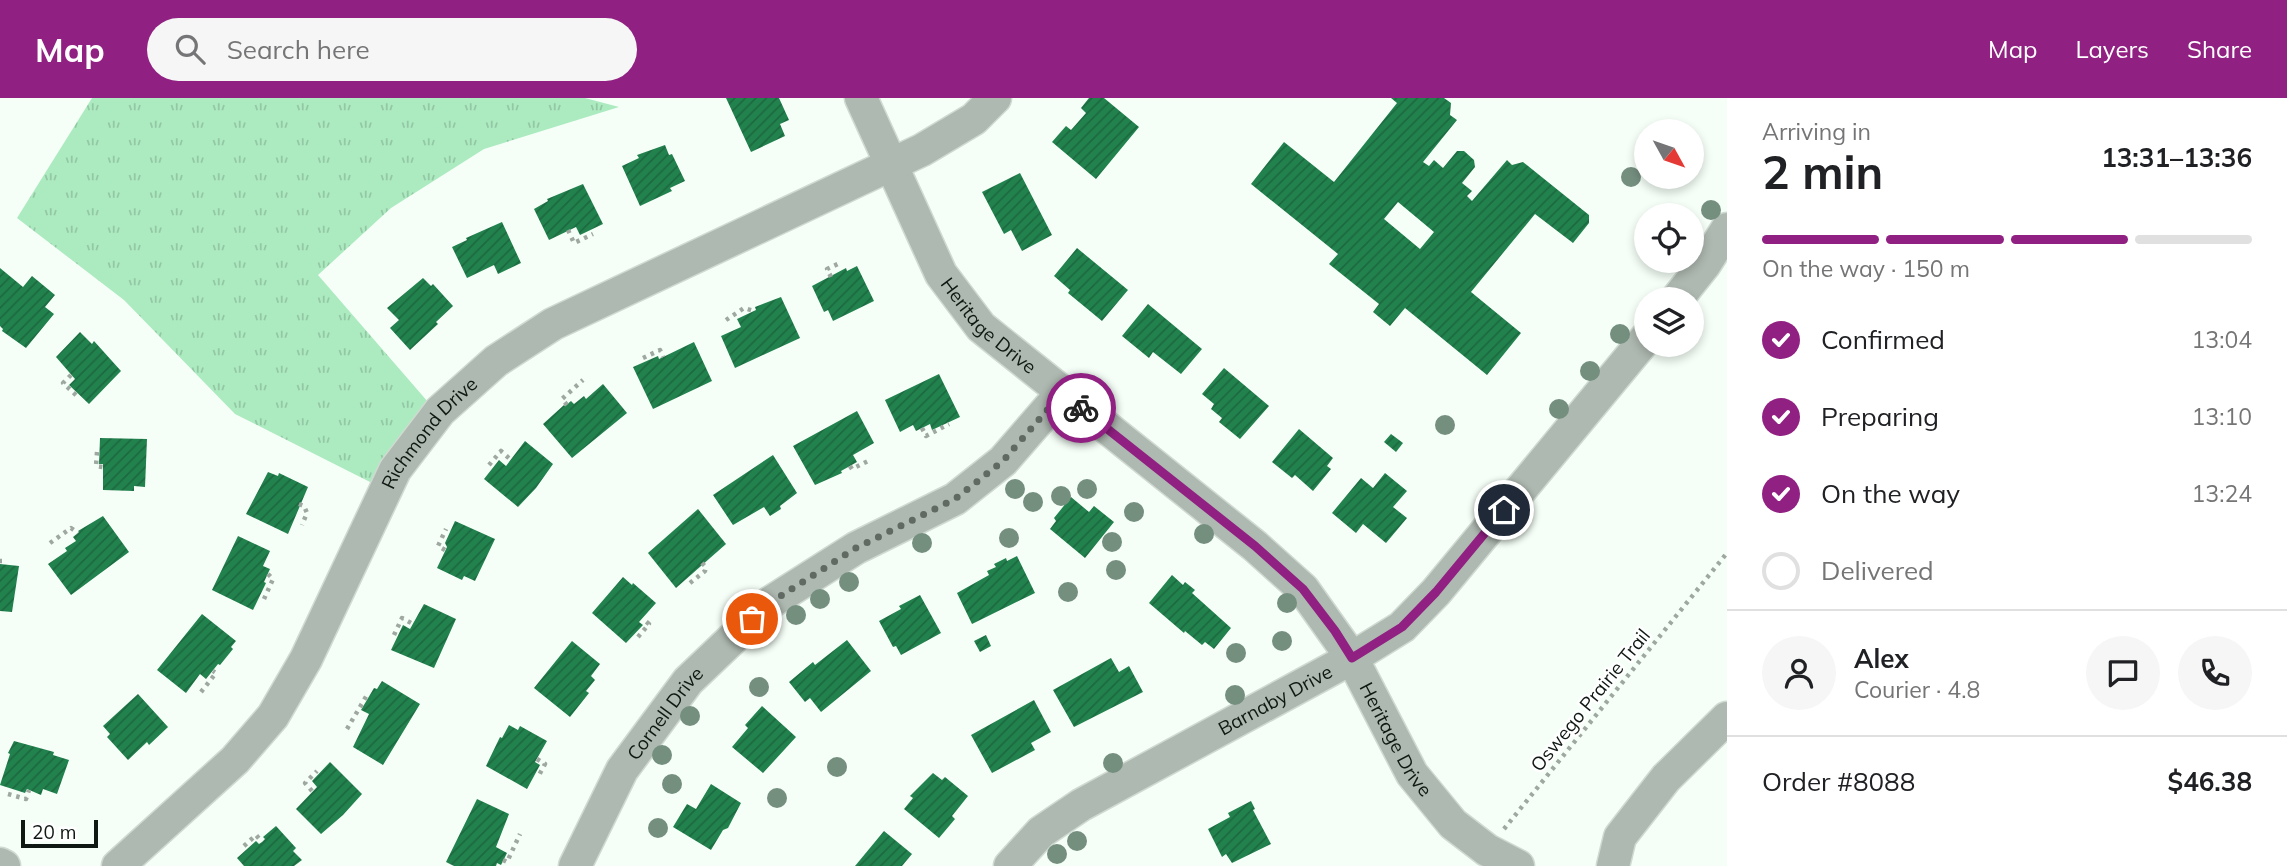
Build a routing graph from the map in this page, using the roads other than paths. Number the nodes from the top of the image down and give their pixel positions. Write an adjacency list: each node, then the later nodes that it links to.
1 (861, 98): 3 (street, Heritage Drive)
2 (995, 98): 3 (street, Richmond Drive)
3 (892, 164): 7 (street, Heritage Drive); 10 (street, Richmond Drive)
4 (1727, 229): 5 (street)
5 (1687, 287)
6 (1634, 353): 8 (street, Barnaby Drive)
7 (1062, 393): 8 (street, Heritage Drive); 11 (street, Cornell Drive)
8 (1352, 658): 12 (street, Barnaby Drive); 13 (street, Heritage Drive)
9 (1727, 718): 14 (street)
10 (118, 866)
11 (575, 866)
12 (1010, 866)
13 (1518, 866)
14 (1613, 866)

